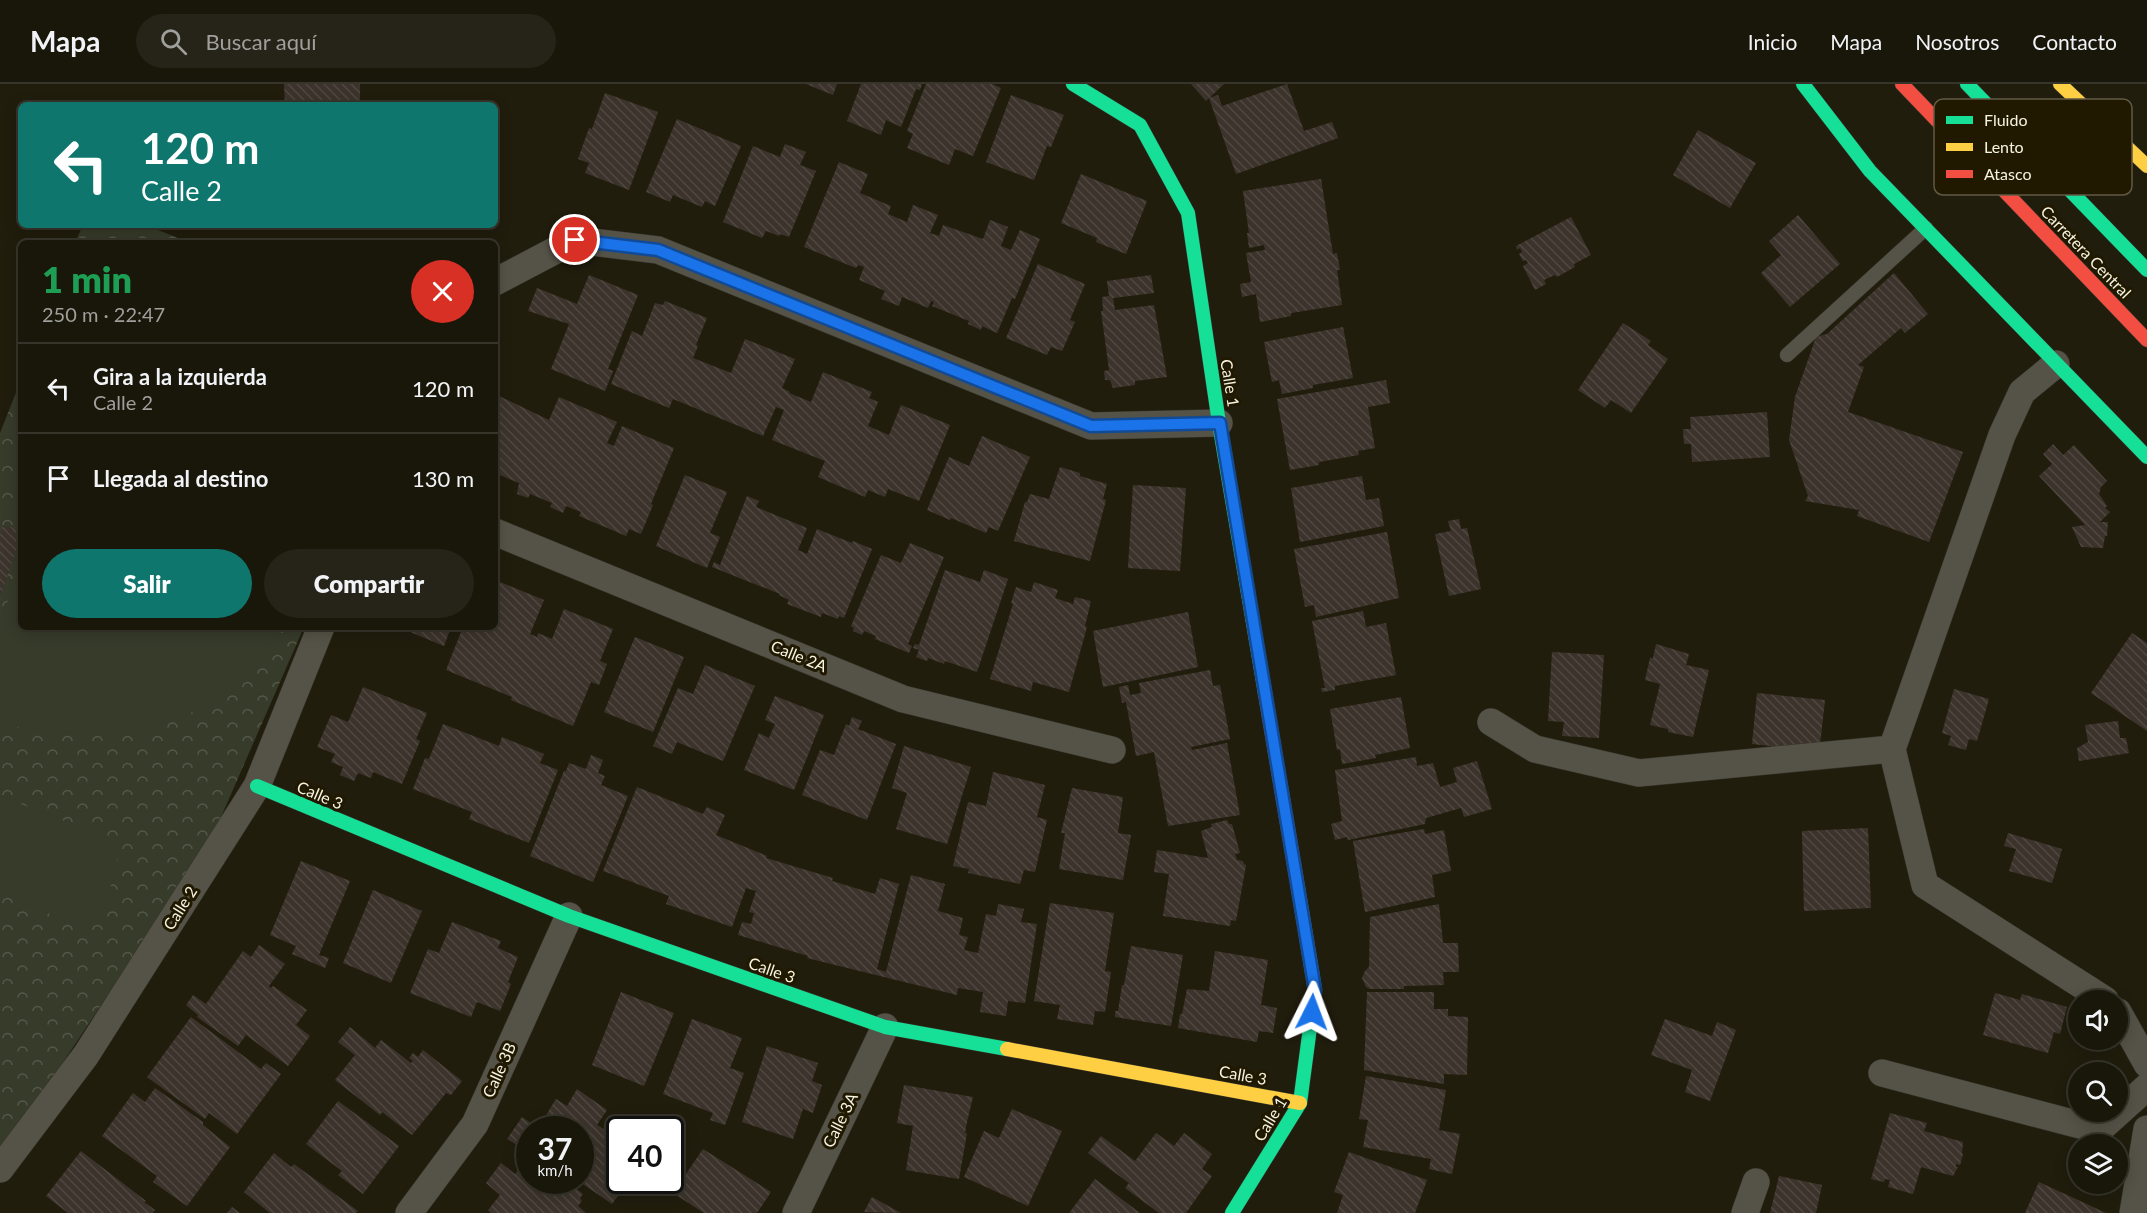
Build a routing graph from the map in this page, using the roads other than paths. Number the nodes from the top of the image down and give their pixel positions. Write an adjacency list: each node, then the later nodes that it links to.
1 (1073, 84): 19 (main road, Calle 1)
2 (1803, 84): 13 (main road)
3 (1902, 84): 8 (main road, Carretera Central)
4 (1967, 84): 6 (main road, Carretera Central)
5 (2060, 84): 7 (main road)
6 (1982, 99)
7 (2076, 99)
8 (1934, 117)
9 (2132, 152): 10 (main road)
10 (2147, 166)
11 (2008, 195): 16 (main road, Carretera Central)
12 (2074, 195): 14 (main road, Carretera Central)
13 (1926, 228): 17 (lane); 18 (main road)
14 (2147, 270)
15 (498, 280): 19 (street)
16 (2147, 340)
17 (1787, 355)
18 (2056, 364): 20 (main road); 24 (street)
19 (1220, 423): 34 (main road, Calle 1)
20 (2147, 457)
21 (498, 533): 25 (street, Calle 2A)
22 (320, 630): 26 (street, Calle 2)
23 (1491, 722): 24 (street)
24 (1892, 749): 28 (street)
25 (1112, 750)
26 (257, 786): 27 (main road, Calle 3); 36 (street, Calle 2)
27 (569, 916): 29 (main road, Calle 3); 38 (street, Calle 3B)
28 (2088, 990)
29 (885, 1027): 34 (main road, Calle 3); 39 (street, Calle 3A)
30 (2128, 1030): 31 (street)
31 (2147, 1064)
32 (1882, 1073): 33 (street)
33 (2147, 1087)
34 (1300, 1103): 40 (main road, Calle 1)
35 (2147, 1129): 42 (street)
36 (0, 1169)
37 (1756, 1182): 41 (street)
38 (409, 1213)
39 (796, 1213)
40 (1232, 1213)
41 (1745, 1213)
42 (2133, 1213)

